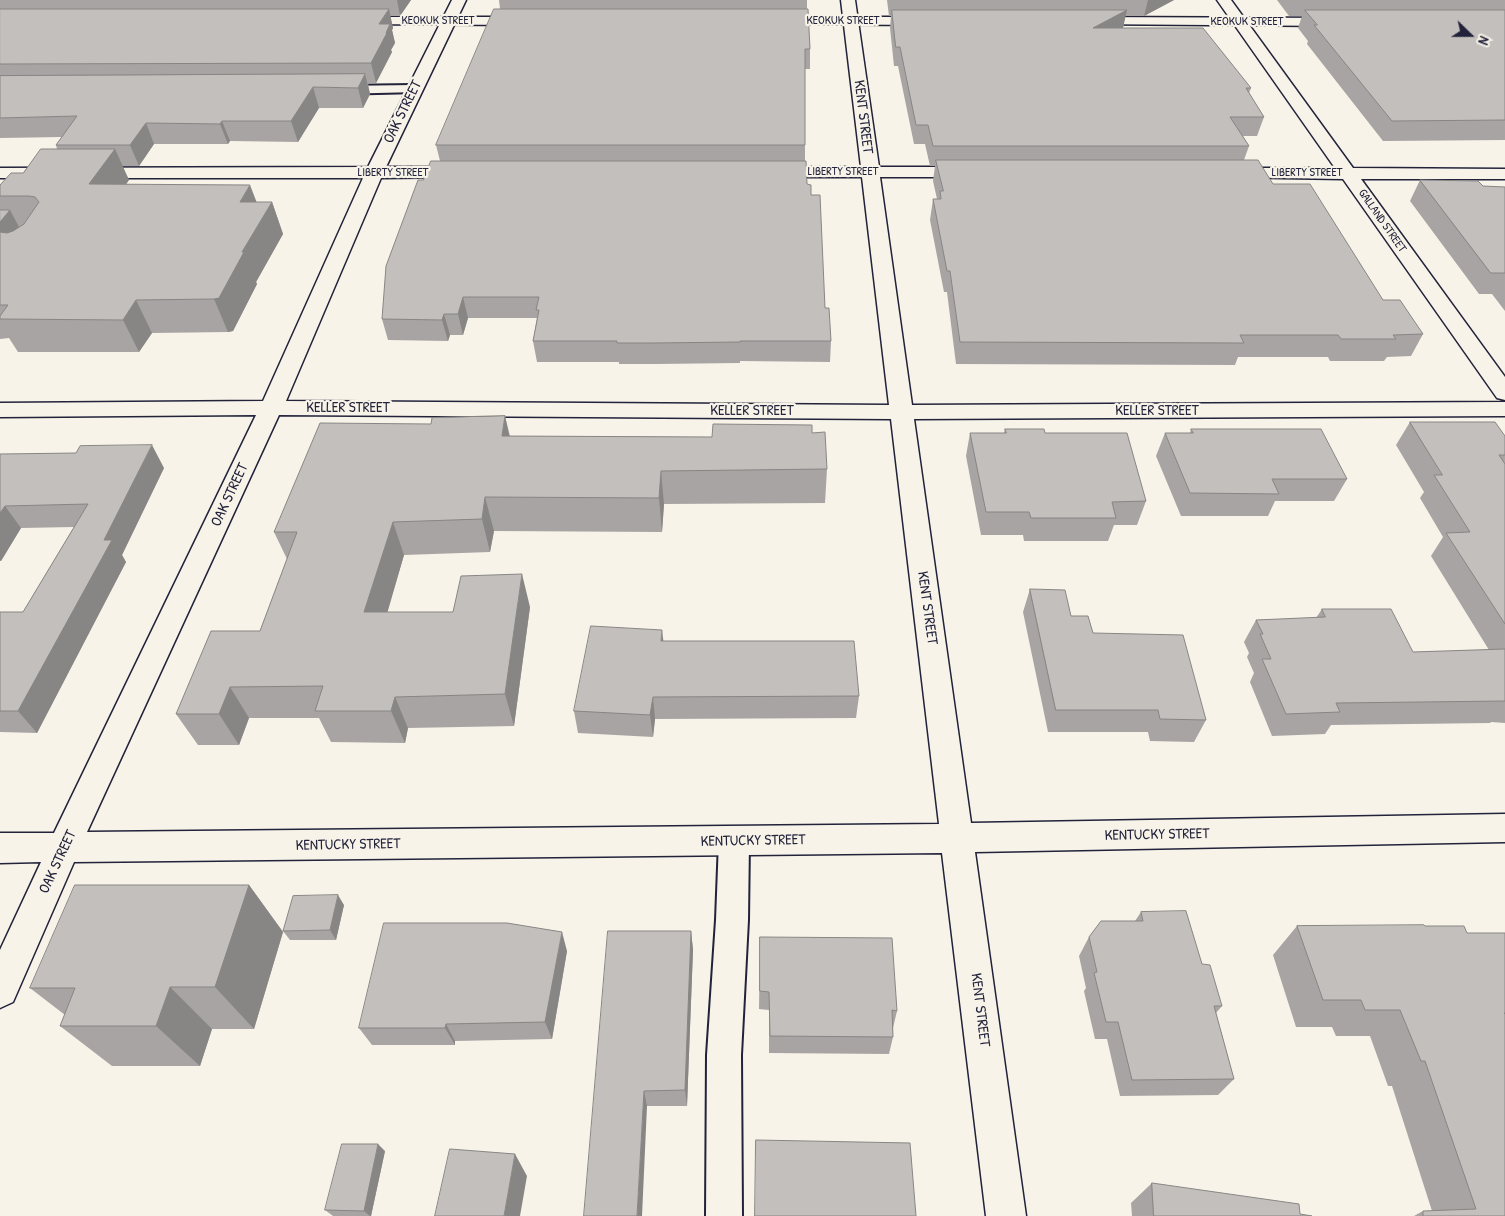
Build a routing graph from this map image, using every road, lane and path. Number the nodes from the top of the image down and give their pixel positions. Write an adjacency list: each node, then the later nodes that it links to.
1 (459, 0): 5 (street, OAK STREET)
2 (1224, 0): 10 (street, GALLAND STREET)
3 (849, 11): 7 (street, KEOKUK STREET); 8 (street, KEOKUK STREET); 16 (street, KENT STREET)
4 (340, 21): 5 (street, KEOKUK STREET)
5 (450, 21): 6 (street, KEOKUK STREET); 12 (street, OAK STREET)
6 (540, 21)
7 (759, 21)
8 (948, 21)
9 (1074, 22): 10 (street, KEOKUK STREET)
10 (1239, 22): 11 (street, KEOKUK STREET); 22 (street, GALLAND STREET)
11 (1351, 22)
12 (414, 89): 13 (lane); 20 (street, OAK STREET)
13 (318, 90)
14 (484, 172): 20 (street, LIBERTY STREET)
15 (751, 172): 16 (street, LIBERTY STREET)
16 (870, 172): 17 (street, LIBERTY STREET); 29 (street, KENT STREET)
17 (990, 172)
18 (0, 173): 19 (street, LIBERTY STREET)
19 (44, 173): 20 (street, LIBERTY STREET); 24 (lane)
20 (374, 173): 26 (street, OAK STREET)
21 (1209, 173): 22 (street, LIBERTY STREET)
22 (1348, 174): 23 (street, LIBERTY STREET); 25 (street, GALLAND STREET)
23 (1505, 174)
24 (28, 192)
25 (1505, 393)
26 (271, 408): 28 (street, KELLER STREET); 29 (street, KELLER STREET); 34 (street, OAK STREET)
27 (1505, 409): 29 (street, KELLER STREET)
28 (0, 410)
29 (901, 412): 31 (street, KENT STREET)
30 (1505, 828): 31 (street, KENTUCKY STREET)
31 (958, 838): 32 (street, KENTUCKY STREET); 37 (street, KENT STREET)
32 (734, 841): 34 (street, KENTUCKY STREET); 36 (lane)
33 (0, 848): 34 (street, KENTUCKY STREET)
34 (63, 849): 35 (street, OAK STREET)
35 (0, 990)
36 (724, 1216)
37 (1006, 1216)

